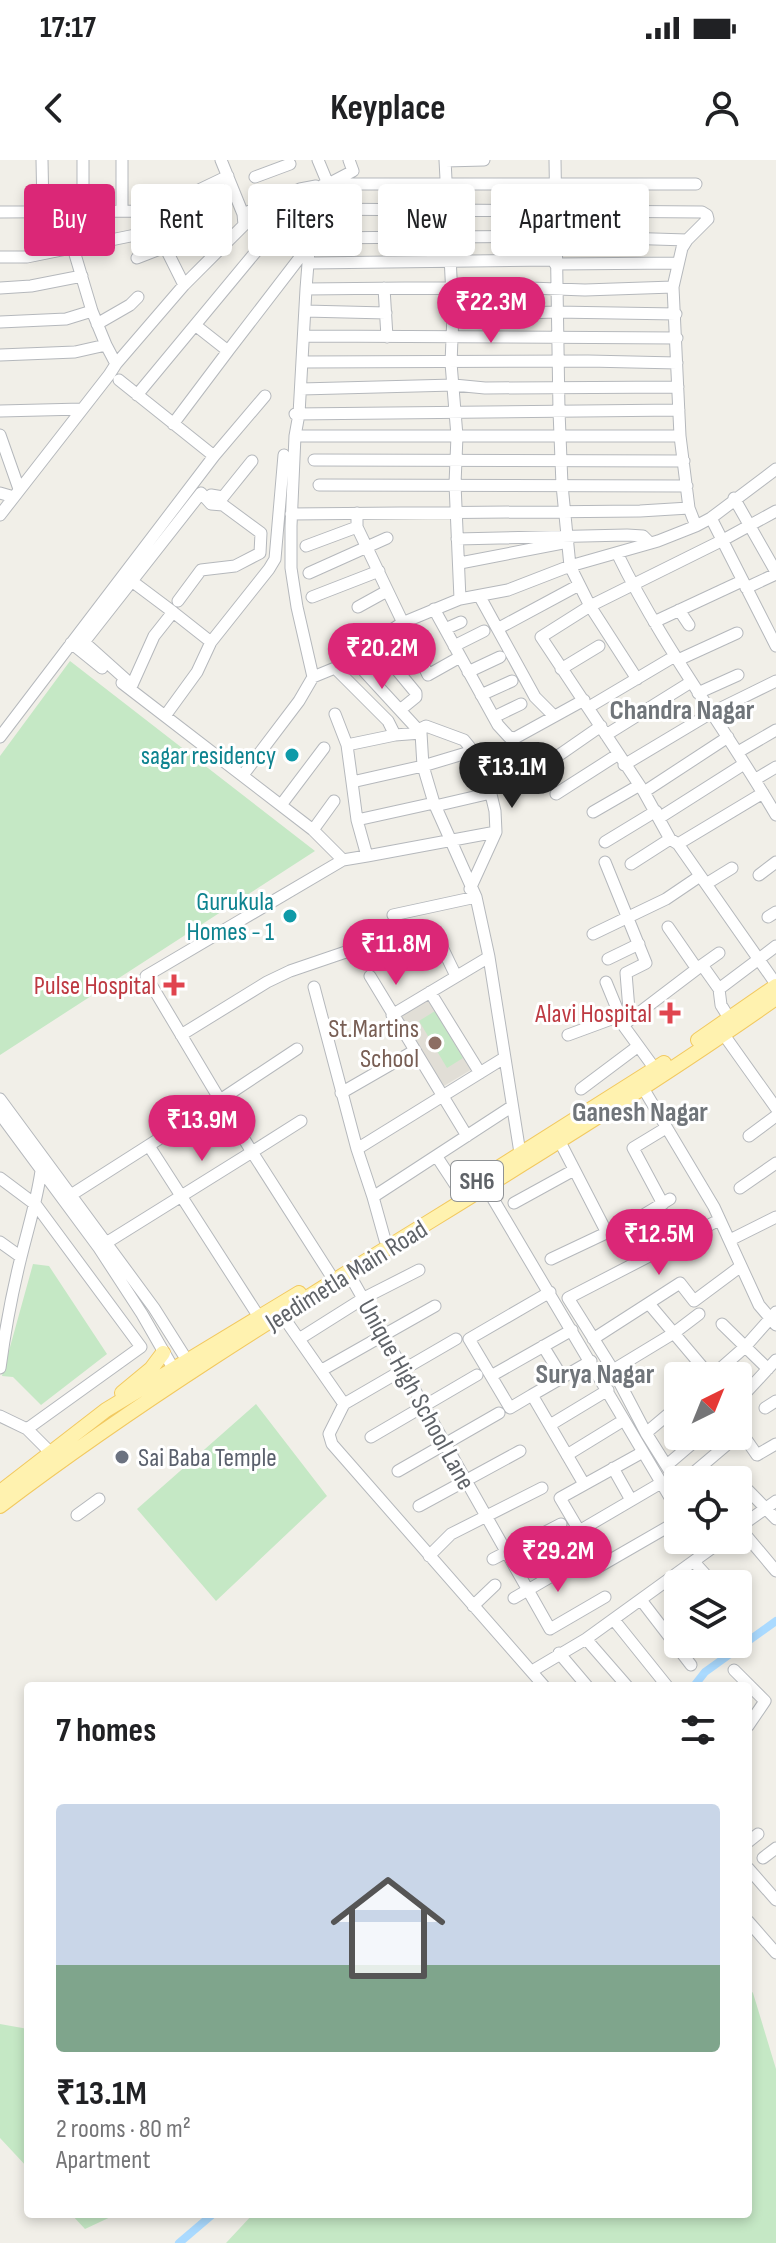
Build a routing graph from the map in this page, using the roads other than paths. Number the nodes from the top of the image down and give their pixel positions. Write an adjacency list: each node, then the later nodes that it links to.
1 (42, 160): 13 (street)
2 (83, 160): 14 (street)
3 (122, 160): 24 (street)
4 (221, 160): 11 (street)
5 (318, 160): 17 (street)
6 (349, 160): 18 (street)
7 (445, 160): 8 (street); 19 (street)
8 (484, 160)
9 (555, 160): 20 (street)
10 (290, 162): 12 (street); 16 (street)
11 (228, 176): 15 (street); 30 (street)
12 (255, 177)
13 (42, 184)
14 (83, 184)
15 (211, 184)
16 (298, 184)
17 (322, 184)
18 (324, 184)
19 (446, 184)
20 (556, 184)
21 (649, 184): 22 (street)
22 (696, 184)
23 (115, 210): 24 (street)
24 (122, 210): 25 (street)
25 (131, 210)
26 (24, 211): 27 (street)
27 (0, 212)
28 (248, 212): 30 (street)
29 (649, 212): 32 (street)
30 (243, 214): 48 (street)
31 (649, 239): 32 (street)
32 (687, 240): 46 (street)
33 (32, 256): 41 (street)
34 (76, 256): 47 (street)
35 (142, 256): 42 (street)
36 (170, 256): 48 (street)
37 (252, 256): 64 (street)
38 (307, 256): 43 (street)
39 (449, 256): 44 (street)
40 (555, 256): 45 (street)
41 (0, 257)
42 (137, 258)
43 (306, 260): 44 (street); 53 (street); 71 (street)
44 (449, 262): 45 (street); 52 (street)
45 (555, 262): 46 (street); 54 (street)
46 (677, 263): 49 (street)
47 (82, 276): 50 (street); 56 (street)
48 (184, 285): 77 (street)
49 (673, 287): 54 (street); 60 (street)
50 (0, 288)
51 (384, 288): 52 (street); 53 (street); 59 (street)
52 (452, 288): 54 (street); 61 (street)
53 (306, 289): 57 (street)
54 (555, 289): 58 (street)
55 (138, 297): 63 (street)
56 (92, 311): 62 (street); 63 (street)
57 (305, 311): 59 (street); 65 (street)
58 (556, 312): 60 (street); 61 (street); 66 (street)
59 (386, 313): 67 (street)
60 (676, 314): 69 (street)
61 (453, 315): 68 (street)
62 (0, 322)
63 (97, 324): 70 (street)
64 (195, 325): 71 (street); 83 (street)
65 (304, 336): 67 (street); 74 (street)
66 (557, 336): 68 (street); 69 (street); 73 (street)
67 (387, 337): 68 (street)
68 (452, 337): 75 (street)
69 (677, 338): 76 (street)
70 (106, 345): 72 (street); 77 (street)
71 (228, 351): 91 (street)
72 (0, 355)
73 (557, 361): 75 (street); 76 (street); 80 (street)
74 (303, 362): 75 (street); 82 (street)
75 (451, 363): 79 (street)
76 (677, 363): 81 (street)
77 (116, 364): 85 (street)
78 (119, 380): 83 (street)
79 (454, 385): 80 (street); 82 (street); 89 (street)
80 (558, 386): 81 (street); 88 (street)
81 (678, 387): 86 (street)
82 (301, 389): 90 (street)
83 (137, 395): 91 (street)
84 (265, 396): 98 (street)
85 (82, 409): 87 (street); 111 (street)
86 (679, 410): 88 (street); 96 (street)
87 (0, 411)
88 (559, 411): 89 (street); 95 (street)
89 (456, 412): 90 (street); 94 (street)
90 (297, 414): 93 (street)
91 (173, 424): 98 (street)
92 (0, 435): 111 (street)
93 (295, 436): 94 (street); 118 (street)
94 (457, 436): 95 (street); 100 (street)
95 (560, 436): 96 (street); 103 (street)
96 (680, 436): 102 (street)
97 (284, 455): 159 (street)
98 (214, 456): 105 (street)
99 (314, 460): 100 (street)
100 (456, 460): 103 (street); 106 (street)
101 (252, 461): 105 (street)
102 (684, 461): 103 (street); 109 (street)
103 (562, 462): 108 (street)
104 (774, 474): 112 (street)
105 (195, 482): 160 (street)
106 (455, 484): 107 (street); 108 (street); 115 (street)
107 (319, 485)
108 (562, 485): 109 (street); 116 (street)
109 (687, 486): 113 (street)
110 (0, 493): 111 (street)
111 (16, 493): 119 (street)
112 (734, 498): 120 (street); 121 (street)
113 (689, 508): 116 (street); 122 (street)
114 (776, 511): 121 (street)
115 (456, 512): 116 (street); 117 (street); 125 (street)
116 (566, 512): 126 (street)
117 (357, 513): 118 (street); 123 (street)
118 (291, 514): 171 (street)
119 (0, 515)
120 (711, 518): 122 (street); 127 (street)
121 (749, 524): 127 (street); 136 (street)
122 (696, 526): 128 (street)
123 (357, 527): 129 (street); 130 (street)
124 (387, 538): 130 (street)
125 (457, 539): 126 (street); 132 (street)
126 (568, 539): 128 (street); 132 (street); 133 (street)
127 (723, 540): 139 (street); 140 (street)
128 (650, 543): 131 (street)
129 (306, 546)
130 (368, 547): 134 (street); 135 (street)
131 (617, 553): 133 (street); 139 (street)
132 (460, 563): 144 (street)
133 (570, 566): 138 (street); 143 (street)
134 (379, 571): 141 (street); 142 (street)
135 (309, 573)
136 (776, 573): 140 (street)
137 (133, 582): 146 (street); 146 (street); 146 (street)
138 (579, 585): 145 (street); 154 (street)
139 (633, 585): 145 (street); 151 (street)
140 (744, 585): 149 (street); 162 (street)
141 (387, 591): 147 (street); 152 (street)
142 (312, 597)
143 (480, 597): 144 (street); 154 (street)
144 (460, 599): 148 (street)
145 (590, 606): 168 (street); 172 (street)
146 (176, 607): 159 (street)
147 (358, 607)
148 (434, 609): 152 (street); 155 (street)
149 (679, 610): 151 (street); 153 (street)
150 (461, 622): 155 (street)
151 (654, 622): 166 (street)
152 (402, 623): 158 (street); 163 (street)
153 (689, 625)
154 (499, 628): 184 (street)
155 (445, 629): 163 (street)
156 (484, 631): 163 (street)
157 (737, 633): 166 (street)
158 (373, 641): 164 (street); 180 (street)
159 (211, 642): 183 (street)
160 (71, 643): 183 (street); 190 (street)
161 (599, 646): 168 (street)
162 (776, 646)
163 (457, 652): 169 (street)
164 (351, 657): 167 (street); 180 (street)
165 (500, 657): 169 (street)
166 (676, 658): 172 (street); 175 (street)
167 (335, 668): 171 (street); 189 (street)
168 (561, 669): 179 (street)
169 (468, 672): 177 (street)
170 (738, 675): 176 (street)
171 (313, 677): 200 (street)
172 (637, 679): 179 (street)
173 (512, 681): 177 (street)
174 (776, 681): 181 (street)
175 (691, 682): 176 (street); 186 (street)
176 (698, 693): 181 (street)
177 (481, 695): 185 (street)
178 (521, 704): 185 (street)
179 (586, 704): 184 (street); 186 (street)
180 (400, 710): 188 (street)
181 (711, 713): 191 (street); 196 (street)
182 (335, 714): 192 (street)
183 (165, 716): 200 (street)
184 (554, 716): 185 (street)
185 (494, 717)
186 (604, 730): 196 (street); 201 (street)
187 (776, 730): 195 (street)
188 (420, 731): 189 (street); 194 (street); 198 (street)
189 (395, 735): 192 (street)
190 (0, 737)
191 (728, 737): 195 (street); 204 (street)
192 (347, 745): 203 (street)
193 (324, 748): 210 (street)
194 (473, 751): 198 (street); 205 (street)
195 (738, 752): 197 (street)
196 (621, 760): 204 (street); 207 (street)
197 (744, 764): 202 (street); 212 (street)
198 (423, 766): 203 (street); 209 (street)
199 (776, 767): 202 (street)
200 (243, 775): 210 (street)
201 (529, 776)
202 (756, 779): 206 (street)
203 (352, 782): 214 (street)
204 (641, 789): 211 (street); 212 (street)
205 (491, 793): 209 (street); 216 (street)
206 (763, 793): 213 (street); 219 (street)
207 (556, 794)
208 (334, 801): 215 (street)
209 (434, 804): 214 (street); 217 (street)
210 (281, 805): 215 (street)
211 (593, 812)
212 (658, 814): 218 (street); 219 (street)
213 (776, 815)
214 (357, 820): 220 (street)
215 (313, 830): 221 (street)
216 (496, 832): 217 (street); 228 (street)
217 (449, 842): 220 (street); 228 (street)
218 (605, 842)
219 (674, 842): 224 (street); 227 (street)
220 (367, 856): 221 (street)
221 (343, 860): 253 (street)
222 (605, 862): 230 (street)
223 (776, 862): 226 (street)
224 (631, 864)
225 (732, 868): 227 (street)
226 (759, 875)
227 (703, 880): 230 (street); 240 (street)
228 (473, 893): 229 (street); 238 (street)
229 (393, 915)
230 (628, 918): 232 (street); 234 (street)
231 (668, 927): 241 (street)
232 (593, 934)
233 (378, 941): 253 (street)
234 (639, 944): 239 (street); 252 (street)
235 (441, 945): 243 (street)
236 (776, 946): 240 (street)
237 (719, 953): 241 (street)
238 (489, 957): 243 (street); 259 (street)
239 (608, 959)
240 (758, 959): 245 (street); 247 (street)
241 (699, 967): 247 (street); 252 (street)
242 (370, 976): 250 (street)
243 (456, 976): 248 (street)
244 (606, 982): 252 (street)
245 (776, 985): 251 (main road, Jeedimetla Main Road / SH6)
246 (314, 987): 264 (street)
247 (719, 989): 251 (street)
248 (430, 992): 250 (street); 261 (street)
249 (776, 998): 255 (main road, Jeedimetla Main Road / SH6)
250 (392, 1015): 258 (street)
251 (729, 1018): 260 (main road, Jeedimetla Main Road / SH6)
252 (623, 1019): 254 (street); 256 (street)
253 (181, 1035): 267 (street)
254 (568, 1035)
255 (724, 1035): 262 (main road, Jeedimetla Main Road / SH6); 269 (street)
256 (637, 1047): 260 (street); 263 (street)
257 (297, 1049): 267 (street)
258 (414, 1051): 264 (street); 265 (street)
259 (504, 1058): 261 (street); 268 (street)
260 (655, 1069): 279 (main road, Jeedimetla Main Road / SH6)
261 (480, 1073): 265 (street)
262 (643, 1088): 272 (street); 275 (main road, Jeedimetla Main Road / SH6)
263 (581, 1089)
264 (341, 1093): 277 (street)
265 (443, 1097): 273 (street); 277 (street)
266 (0, 1099): 288 (street)
267 (220, 1100): 276 (street); 278 (street)
268 (511, 1107): 273 (street); 279 (street)
269 (776, 1109): 274 (street)
270 (0, 1114): 283 (street)
271 (301, 1121): 278 (street)
272 (666, 1128): 295 (street); 296 (street)
273 (467, 1136): 280 (street)
274 (749, 1136)
275 (559, 1140): 282 (street); 285 (main road, Jeedimetla Main Road / SH6)
276 (149, 1146): 288 (street); 289 (street)
277 (357, 1149): 290 (street)
278 (252, 1152): 289 (street); 306 (street)
279 (520, 1153): 287 (main road, Jeedimetla Main Road / SH6)
280 (437, 1157): 287 (street); 290 (street)
281 (776, 1163): 286 (street)
282 (574, 1170): 291 (street); 296 (street)
283 (41, 1171): 292 (street); 325 (street)
284 (0, 1178): 292 (street)
285 (486, 1187): 293 (main road, Jeedimetla Main Road / SH6); 307 (street)
286 (740, 1188)
287 (460, 1192): 293 (main road, Jeedimetla Main Road / SH6)
288 (71, 1195): 300 (street)
289 (180, 1197): 300 (street); 313 (street)
290 (373, 1197): 297 (street)
291 (514, 1203)
292 (36, 1205): 301 (street); 352 (street)
293 (443, 1209): 297 (main road, Jeedimetla Main Road / SH6); 305 (main road, Jeedimetla Main Road / SH6)
294 (776, 1217): 298 (street)
295 (719, 1220): 298 (street); 322 (street)
296 (607, 1233): 302 (street)
297 (385, 1240): 306 (main road, Jeedimetla Main Road / SH6)
298 (730, 1240): 303 (street)
299 (0, 1242): 301 (street)
300 (106, 1243): 330 (street)
301 (21, 1257): 316 (street)
302 (551, 1259)
303 (741, 1266): 309 (street); 314 (street)
304 (419, 1270): 308 (street)
305 (348, 1272): 308 (street, Unique High School Lane); 312 (main road, Jeedimetla Main Road / SH6)
306 (330, 1274): 313 (main road, Jeedimetla Main Road / SH6)
307 (550, 1292): 317 (street); 337 (street)
308 (364, 1298): 319 (street, Unique High School Lane); 320 (street)
309 (650, 1305): 318 (street); 322 (street)
310 (435, 1306): 319 (street)
311 (699, 1314): 318 (street)
312 (282, 1315): 320 (street); 330 (main road, Jeedimetla Main Road / SH6)
313 (259, 1317): 330 (main road, Jeedimetla Main Road / SH6)
314 (774, 1319): 324 (street)
315 (722, 1324): 324 (street)
316 (3, 1327): 331 (street)
317 (572, 1330): 323 (street); 326 (street)
318 (674, 1333): 327 (street); 333 (street)
319 (384, 1335): 332 (street); 334 (street, Unique High School Lane)
320 (299, 1339): 332 (street)
321 (456, 1339): 334 (street)
322 (593, 1339): 333 (street)
323 (543, 1346): 337 (street); 338 (street)
324 (745, 1347): 328 (street); 329 (street)
325 (163, 1353): 335 (street); 346 (main road)
326 (591, 1361): 338 (street); 340 (street)
327 (699, 1362)
328 (727, 1362)
329 (772, 1364): 339 (street)
330 (190, 1365): 335 (main road, Jeedimetla Main Road / SH6)
331 (0, 1368)
332 (322, 1370): 343 (street)
333 (613, 1370): 353 (street)
334 (402, 1371): 343 (street); 344 (street, Unique High School Lane)
335 (176, 1374): 346 (main road, Jeedimetla Main Road / SH6); 378 (main road, Jeedimetla Main Road / SH6)
336 (477, 1375): 344 (street)
337 (491, 1376): 341 (street)
338 (562, 1377): 341 (street)
339 (752, 1386)
340 (608, 1390): 350 (street); 351 (street)
341 (532, 1395): 351 (street)
342 (776, 1401): 345 (street)
343 (344, 1404): 390 (street)
344 (424, 1407): 354 (street); 355 (street, Unique High School Lane)
345 (765, 1408)
346 (106, 1410): 362 (main road, Jeedimetla Main Road / SH6)
347 (499, 1413): 355 (street)
348 (0, 1416): 352 (street)
349 (664, 1418): 353 (street)
350 (624, 1420): 361 (street); 363 (street)
351 (550, 1425): 363 (street)
352 (27, 1429): 362 (street)
353 (646, 1433): 364 (street)
354 (371, 1437)
355 (445, 1443): 367 (street); 368 (street, Unique High School Lane)
356 (775, 1447): 357 (street)
357 (752, 1449)
358 (685, 1450): 364 (street)
359 (719, 1450): 365 (street)
360 (520, 1451): 368 (street)
361 (643, 1452): 366 (street); 369 (street)
362 (51, 1453): 374 (main road, Jeedimetla Main Road / SH6)
363 (567, 1455): 370 (street)
364 (667, 1465)
365 (701, 1466)
366 (613, 1468): 370 (street); 376 (street)
367 (398, 1471)
368 (465, 1480): 379 (street); 382 (street, Unique High School Lane)
369 (661, 1483): 372 (street); 376 (street)
370 (584, 1484): 386 (street)
371 (542, 1488): 382 (street)
372 (664, 1488)
373 (752, 1490): 377 (street)
374 (0, 1492)
375 (99, 1499): 380 (street)
376 (631, 1500): 386 (street)
377 (771, 1504): 381 (street); 383 (street)
378 (0, 1506)
379 (419, 1506)
380 (77, 1515)
381 (752, 1517)
382 (486, 1518): 388 (street, Unique High School Lane); 390 (street)
383 (776, 1519)
384 (561, 1524): 388 (street)
385 (664, 1529): 386 (street)
386 (579, 1531)
387 (752, 1543): 396 (street)
388 (508, 1553): 392 (street); 399 (street, Unique High School Lane)
389 (705, 1554): 393 (street)
390 (429, 1556): 403 (street)
391 (583, 1558): 399 (street)
392 (493, 1559)
393 (694, 1562): 394 (street); 395 (street)
394 (683, 1570)
395 (701, 1570)
396 (776, 1571)
397 (664, 1583): 402 (street)
398 (495, 1585): 403 (street)
399 (528, 1591): 400 (street, Unique High School Lane); 401 (street)
400 (605, 1597)
401 (514, 1598)
402 (641, 1600): 404 (street); 407 (street)
403 (473, 1606): 409 (street)
404 (614, 1620): 405 (street); 413 (street)
405 (586, 1639): 406 (street); 412 (street)
406 (559, 1653): 409 (street); 411 (street)
407 (691, 1665)
408 (734, 1670): 414 (street)
409 (532, 1671): 410 (street)
410 (541, 1682)
411 (584, 1682)
412 (624, 1682)
413 (664, 1682)
414 (746, 1682)
415 (752, 1688): 416 (street)
416 (752, 1720)
417 (775, 1849): 418 (street)
418 (763, 1858)
419 (752, 1873): 420 (street)
420 (776, 1900)
421 (752, 1926): 422 (street)
422 (776, 1953)

